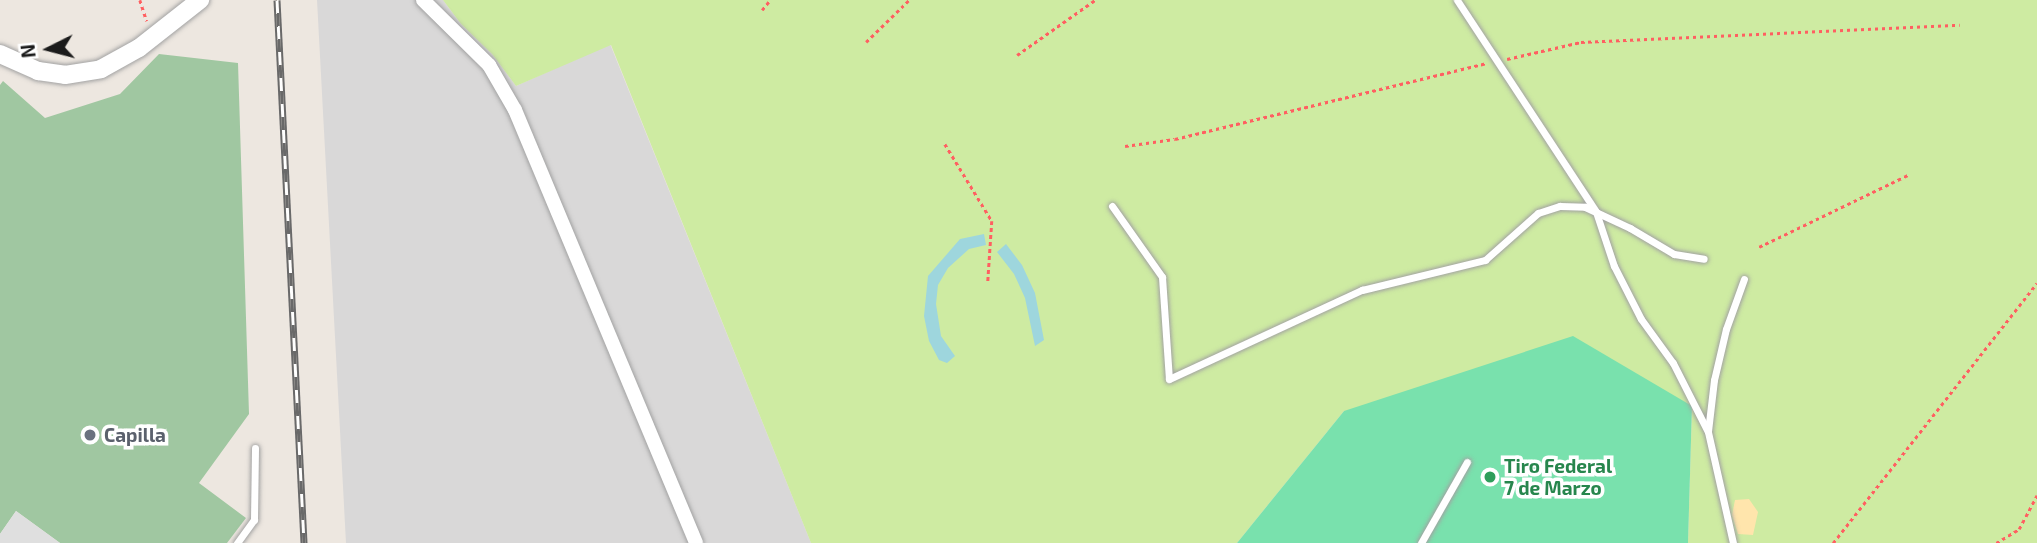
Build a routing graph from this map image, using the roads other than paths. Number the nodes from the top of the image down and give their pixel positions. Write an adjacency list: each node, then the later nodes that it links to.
1 (200, 0): 4 (street)
2 (423, 0): 13 (street)
3 (1457, 0): 6 (lane)
4 (0, 54)
5 (1112, 206): 6 (lane)
6 (1596, 212): 7 (lane); 9 (lane)
7 (1704, 259)
8 (1744, 279): 9 (lane)
9 (1708, 432): 15 (lane)
10 (255, 448): 12 (lane)
11 (1467, 463): 14 (lane)
12 (237, 543)
13 (696, 543)
14 (1421, 543)
15 (1733, 543)

